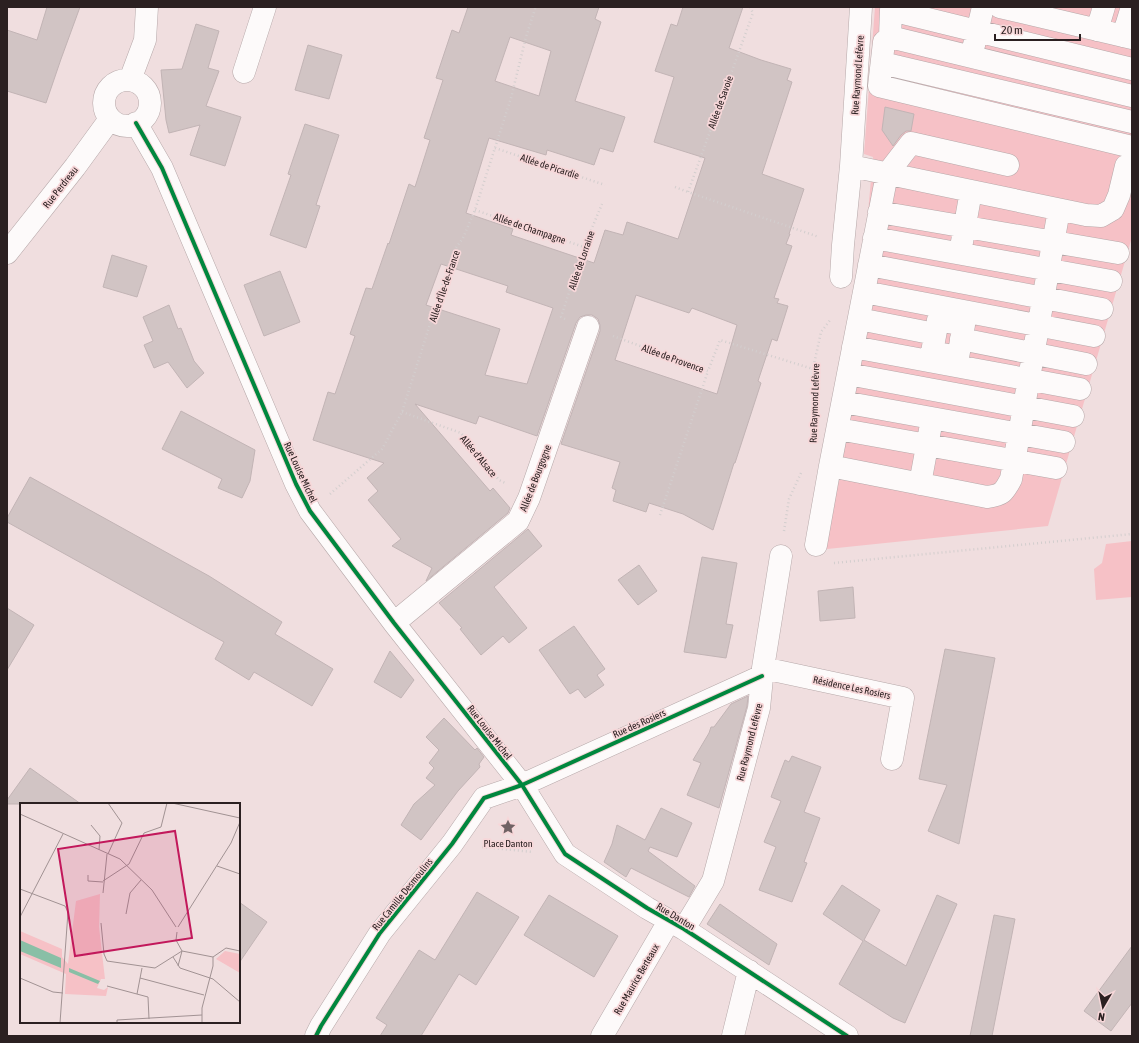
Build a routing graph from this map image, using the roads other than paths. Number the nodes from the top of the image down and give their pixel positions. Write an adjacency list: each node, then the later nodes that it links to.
1 (148, 7): 20 (street)
2 (265, 7): 18 (street)
3 (861, 7): 33 (street, Rue Raymond Lefèvre)
4 (983, 7): 11 (street)
5 (1000, 7): 9 (street)
6 (1104, 7): 10 (street)
7 (1132, 7): 13 (street)
8 (892, 8): 11 (street); 12 (street)
9 (1060, 14): 10 (street); 14 (street)
10 (1097, 30): 13 (street)
11 (977, 31): 14 (street); 15 (street)
12 (890, 37): 15 (street); 16 (street)
13 (1128, 37)
14 (1061, 51): 17 (street); 19 (street)
15 (971, 57): 19 (street); 21 (street)
16 (882, 63): 21 (street); 22 (street)
17 (1132, 69)
18 (244, 72)
19 (1055, 77): 23 (street); 24 (street)
20 (130, 80): 26 (street); 28 (street)
21 (965, 83): 24 (street); 25 (street)
22 (879, 86): 25 (street); 30 (street)
23 (1132, 96)
24 (1049, 103): 27 (street); 29 (street)
25 (960, 106): 29 (street)
26 (110, 119): 28 (street); 41 (street, Rue Perdreau)
27 (1132, 122)
28 (136, 123): 79 (street, Rue Louise Michel)
29 (1044, 126): 31 (street)
30 (1011, 133)
31 (1129, 157): 36 (street)
32 (1008, 165): 34 (street)
33 (851, 166): 34 (street); 46 (street, Rue Raymond Lefèvre)
34 (887, 174): 35 (street); 37 (street)
35 (971, 191): 36 (street); 38 (street)
36 (1059, 210): 40 (street)
37 (880, 212): 38 (street); 39 (street)
38 (965, 227): 40 (street); 43 (street)
39 (874, 238): 43 (street); 44 (street)
40 (1053, 242): 42 (street); 45 (street)
41 (7, 253)
42 (1118, 253)
43 (960, 254): 45 (street); 47 (street)
44 (869, 265): 47 (street); 49 (street)
45 (1048, 270): 48 (street); 50 (street)
46 (842, 277)
47 (956, 281): 50 (street); 54 (street)
48 (1111, 282)
49 (864, 292): 52 (street); 54 (street)
50 (1043, 298): 51 (street); 53 (street)
51 (1102, 309)
52 (859, 320): 54 (street); 57 (street)
53 (1039, 325): 54 (street); 56 (street); 58 (street)
54 (949, 326): 58 (street); 59 (street)
55 (588, 327): 79 (street, Allée de Bourgogne)
56 (1094, 336)
57 (854, 347): 59 (street); 61 (street)
58 (1034, 354): 60 (street); 62 (street)
59 (943, 359): 62 (street); 64 (street)
60 (1086, 364)
61 (848, 374): 64 (street); 65 (street)
62 (1029, 380): 63 (street); 66 (street)
63 (1080, 389)
64 (937, 391): 66 (street); 68 (street)
65 (843, 402): 68 (street); 69 (street)
66 (1024, 406): 67 (street); 70 (street)
67 (1073, 416)
68 (932, 418): 70 (street); 72 (street)
69 (838, 429): 72 (street); 74 (street)
70 (1020, 434): 71 (street); 73 (street)
71 (1064, 442)
72 (927, 445): 73 (street); 76 (street)
73 (1015, 461): 75 (street); 76 (street)
74 (830, 466): 76 (street); 77 (street)
75 (1056, 468)
76 (920, 484)
77 (816, 545)
78 (780, 556): 80 (street, Rue Raymond Lefèvre)
79 (394, 623): 82 (street, Rue Louise Michel)
80 (763, 672): 81 (street, Résidence Les Rosiers); 82 (street, Rue des Rosiers); 83 (street, Rue Raymond Lefèvre)
81 (892, 759)
82 (522, 785): 83 (street, Rue Danton); 85 (street, Rue Camille Desmoulins)
83 (676, 925): 84 (street, Rue Danton); 86 (street, Rue Maurice Berteaux)
84 (748, 972): 87 (street); 88 (street, Rue Danton)
85 (316, 1036)
86 (602, 1036)
87 (733, 1036)
88 (847, 1036)

